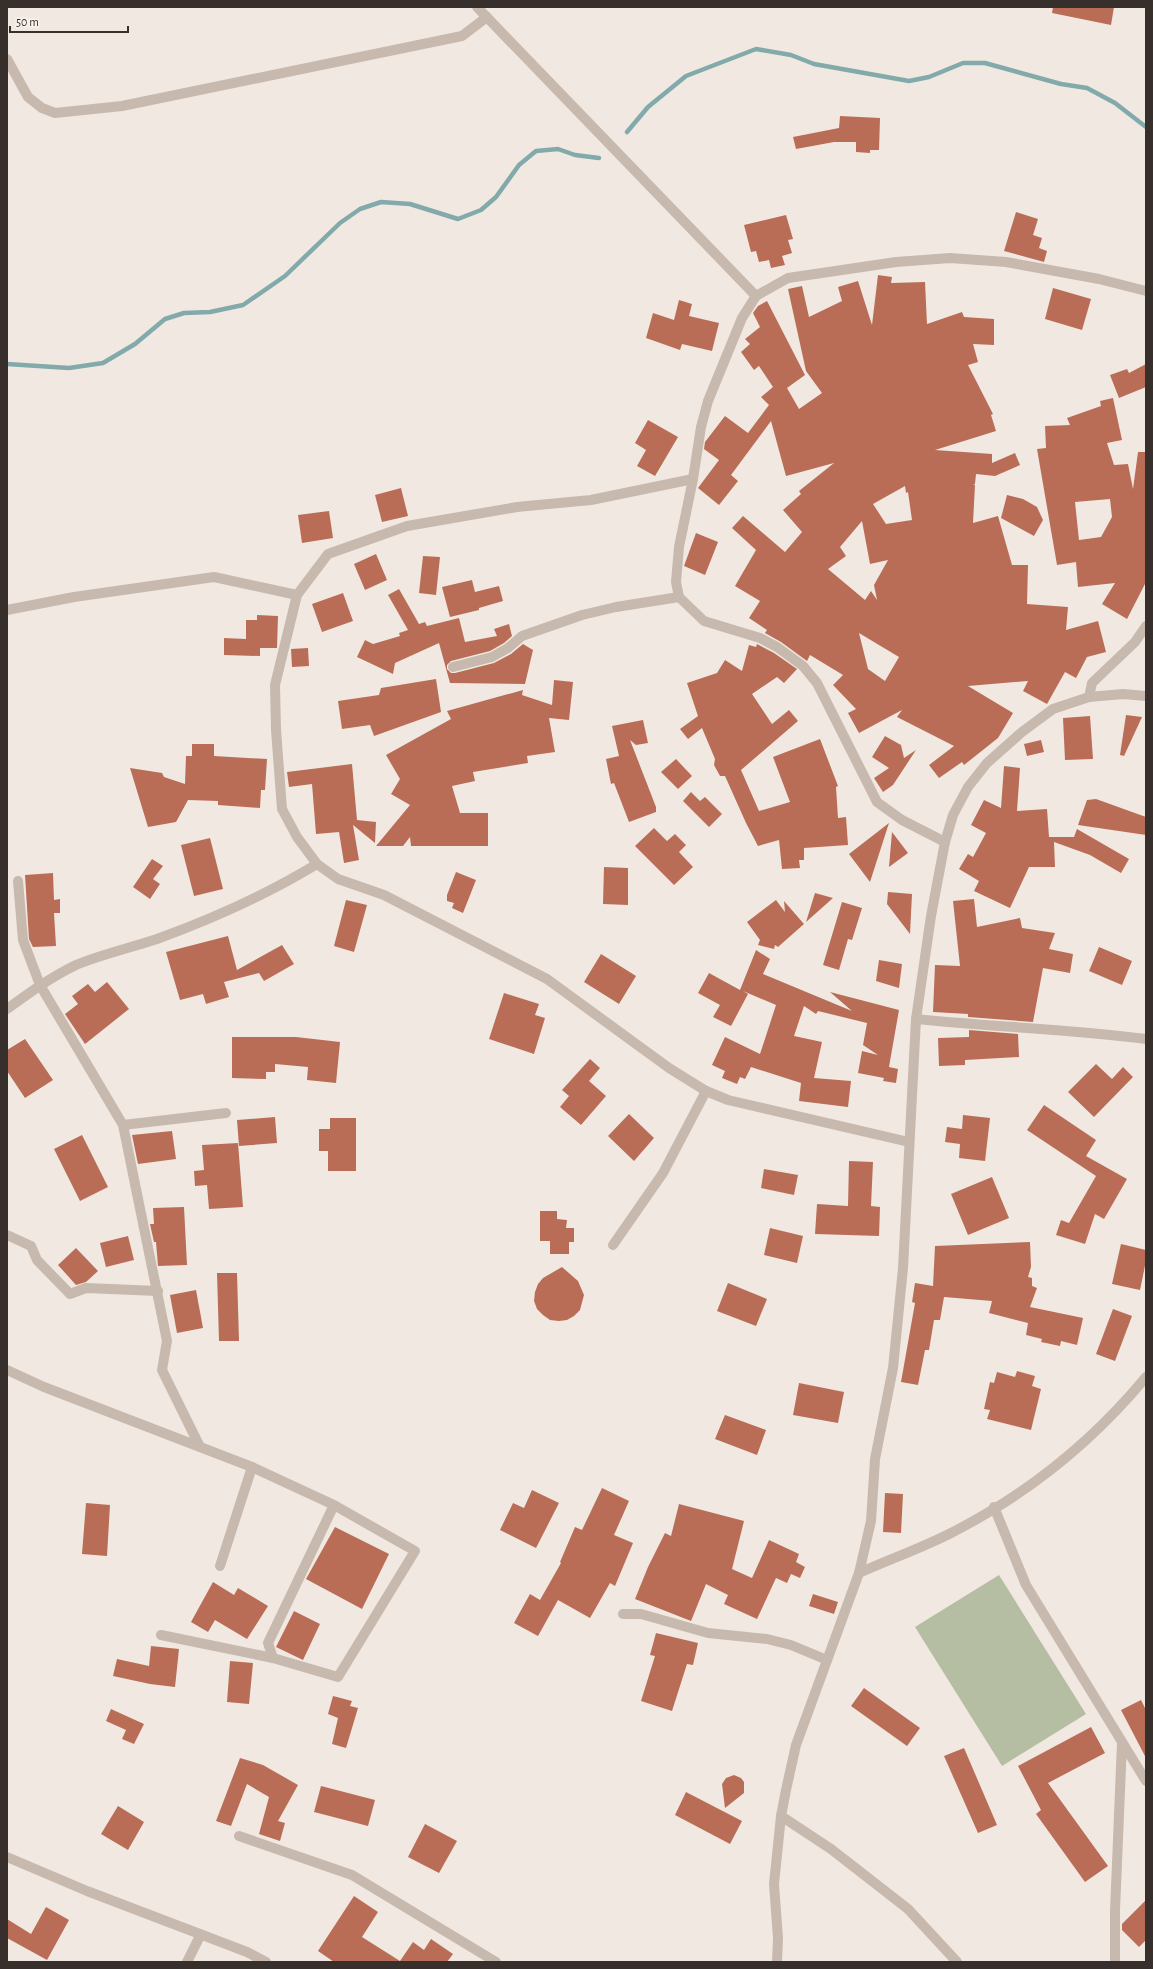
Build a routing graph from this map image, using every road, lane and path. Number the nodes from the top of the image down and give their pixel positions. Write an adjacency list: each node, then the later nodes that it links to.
1 (477, 7): 2 (street)
2 (487, 17): 3 (street); 5 (street)
3 (7, 59)
4 (1146, 291): 5 (street)
5 (756, 296): 6 (street)
6 (693, 479): 7 (street); 8 (street)
7 (297, 595): 9 (street); 15 (street)
8 (678, 597): 11 (street); 14 (street)
9 (7, 610)
10 (1146, 626): 13 (street)
11 (453, 667)
12 (1146, 696): 13 (street)
13 (1089, 697): 14 (street)
14 (945, 842): 19 (street)
15 (316, 864): 17 (street); 21 (street)
16 (18, 881): 17 (street)
17 (40, 985): 18 (street); 23 (street)
18 (7, 1009)
19 (916, 1019): 20 (street); 24 (street)
20 (1146, 1039)
21 (706, 1091): 24 (street); 26 (street)
22 (226, 1113): 23 (street)
23 (123, 1125): 27 (street)
24 (909, 1142): 35 (street)
25 (7, 1235): 27 (street)
26 (613, 1246)
27 (158, 1291): 30 (street)
28 (7, 1370): 30 (street)
29 (1146, 1377): 33 (street)
30 (200, 1447): 31 (street)
31 (252, 1467): 32 (street); 34 (street)
32 (334, 1505): 38 (street); 38 (street)
33 (994, 1507): 35 (street); 40 (street)
34 (220, 1566)
35 (860, 1572): 39 (street)
36 (623, 1614): 39 (street)
37 (161, 1635): 38 (street)
38 (273, 1658)
39 (827, 1660): 42 (street)
40 (1122, 1743): 41 (street); 51 (street)
41 (1146, 1781)
42 (781, 1816): 49 (street); 50 (street)
43 (240, 1836): 48 (street)
44 (7, 1857): 45 (street)
45 (200, 1936): 46 (street); 47 (street)
46 (187, 1962)
47 (266, 1962)
48 (496, 1962)
49 (777, 1962)
50 (957, 1962)
51 (1115, 1962)

